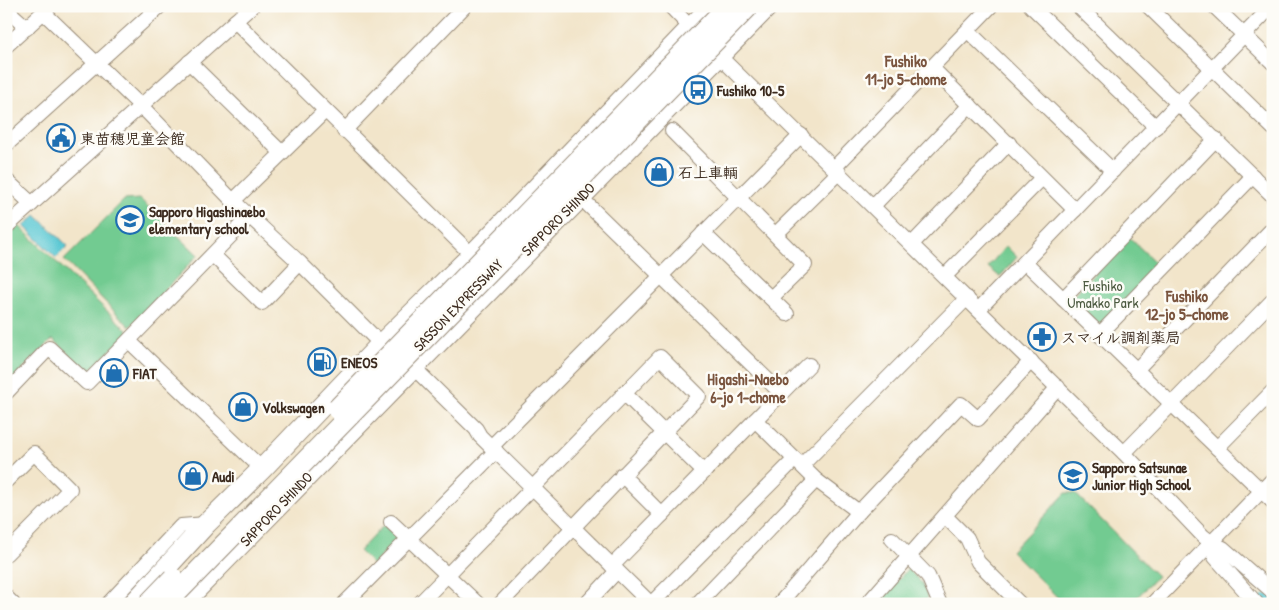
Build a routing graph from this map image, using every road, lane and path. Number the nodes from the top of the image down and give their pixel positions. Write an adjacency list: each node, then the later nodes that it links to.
1 (160, 6): 25 (street)
2 (252, 6): 17 (street)
3 (465, 6): 35 (street)
4 (670, 6): 18 (street)
5 (712, 6): 18 (highway)
6 (728, 6): 110 (highway, SASSON EXPRESSWAY, bridge)
7 (748, 6): 110 (highway, SASSON EXPRESSWAY, bridge)
8 (768, 6): 23 (highway, SAPPORO SHINDO)
9 (1032, 6): 33 (street)
10 (1078, 6): 29 (street)
11 (1148, 6): 28 (street)
12 (1214, 6): 21 (street)
13 (1272, 6): 21 (street)
14 (988, 7): 20 (street)
15 (6, 9): 19 (street)
16 (46, 9): 19 (street); 25 (street)
17 (235, 22): 24 (street); 32 (street)
18 (691, 27): 23 (street); 61 (highway)
19 (27, 28): 22 (street)
20 (968, 30): 27 (street); 43 (street)
21 (1244, 35): 26 (street); 28 (street)
22 (6, 46)
23 (719, 56): 37 (street); 48 (highway, SAPPORO SHINDO)
24 (189, 62): 31 (street); 41 (street)
25 (97, 63): 31 (street); 40 (street)
26 (1273, 63)
27 (932, 68): 30 (street); 42 (street)
28 (1212, 69): 29 (street); 34 (street)
29 (1178, 104): 33 (street); 38 (street)
30 (970, 105): 39 (street); 52 (street)
31 (139, 106): 50 (street); 51 (street)
32 (325, 111): 35 (street); 41 (street)
33 (1156, 127): 43 (street)
34 (1273, 128)
35 (344, 130): 61 (street)
36 (672, 131): 49 (street)
37 (801, 135): 42 (street); 49 (street)
38 (1216, 139): 44 (street); 68 (street)
39 (1009, 143): 45 (street); 59 (street)
40 (6, 145)
41 (282, 153): 50 (street)
42 (836, 170): 52 (street); 58 (street)
43 (1114, 171): 53 (street)
44 (1253, 176): 47 (street); 72 (street)
45 (1041, 179): 53 (street); 65 (street)
46 (6, 180): 51 (street)
47 (1273, 196)
48 (580, 197): 64 (street); 77 (highway, SAPPORO SHINDO)
49 (739, 198): 57 (street); 58 (street)
50 (232, 201): 54 (street)
51 (32, 204): 55 (street)
52 (873, 206): 59 (street)
53 (1075, 210): 62 (street)
54 (249, 217): 60 (street); 63 (street)
55 (6, 227)
56 (1273, 228): 78 (street)
57 (703, 233): 64 (street); 66 (street)
58 (776, 234): 66 (street)
59 (912, 244): 65 (street)
60 (213, 255): 63 (street); 73 (street)
61 (472, 255): 74 (highway)
62 (1025, 262): 68 (street); 70 (street)
63 (300, 263): 74 (street)
64 (661, 274): 83 (street); 88 (street)
65 (945, 276): 67 (street)
66 (771, 298): 71 (street)
67 (967, 298): 70 (street); 90 (street)
68 (1063, 299): 72 (street)
69 (1272, 301): 84 (street)
70 (979, 309): 75 (street)
71 (787, 314)
72 (1099, 334): 78 (street)
73 (129, 341): 81 (street); 91 (street)
74 (381, 344): 91 (highway)
75 (1031, 361): 79 (street); 100 (street)
76 (808, 365): 83 (street)
77 (413, 367): 88 (street); 110 (highway, SAPPORO SHINDO)
78 (1136, 370): 84 (street)
79 (1058, 387): 89 (street); 102 (street)
80 (1273, 391): 87 (street)
81 (6, 393)
82 (624, 393): 86 (street); 86 (street); 97 (street)
83 (780, 393): 85 (street)
84 (1171, 404): 87 (street); 89 (street)
85 (755, 420): 90 (street); 92 (street)
86 (664, 433): 92 (street); 93 (street)
87 (1216, 448): 98 (street)
88 (494, 449): 97 (street); 106 (street)
89 (1124, 453): 108 (street)
90 (799, 462): 95 (street); 116 (street)
91 (262, 469): 104 (highway)
92 (704, 472): 101 (street)
93 (622, 476): 101 (street); 105 (street)
94 (1273, 479): 98 (street)
95 (816, 480): 100 (street); 132 (street)
96 (6, 481): 109 (street)
97 (531, 488): 105 (street); 113 (street)
98 (1261, 492): 99 (street); 108 (street)
99 (1273, 502)
100 (858, 512): 133 (street)
101 (662, 515): 112 (street)
102 (945, 516): 111 (street); 136 (street)
103 (391, 522): 106 (street)
104 (206, 524): 119 (street); 120 (highway)
105 (572, 528): 112 (street); 130 (street)
106 (409, 538): 113 (street); 127 (street)
107 (892, 539): 111 (street)
108 (1212, 543): 114 (street); 117 (street); 137 (street)
109 (6, 554)
110 (212, 556): 121 (highway, bridge); 122 (highway, SASSON EXPRESSWAY, bridge); 123 (highway, SASSON EXPRESSWAY, bridge); 124 (highway, bridge); 125 (highway, SAPPORO SHINDO); 126 (street)
111 (909, 556): 134 (street); 135 (street)
112 (614, 569): 116 (street); 131 (street)
113 (447, 575): 128 (street); 129 (street)
114 (1273, 592)
115 (6, 597): 118 (street)
116 (645, 602)
117 (1157, 602)
118 (13, 604)
119 (108, 604)
120 (133, 604)
121 (140, 604)
122 (148, 604)
123 (166, 604)
124 (176, 604)
125 (182, 604)
126 (191, 604)
127 (344, 604)
128 (418, 604)
129 (478, 604)
130 (500, 604)
131 (586, 604)
132 (697, 604)
133 (779, 604)
134 (867, 604)
135 (940, 604)
136 (1020, 604)
137 (1257, 604)

